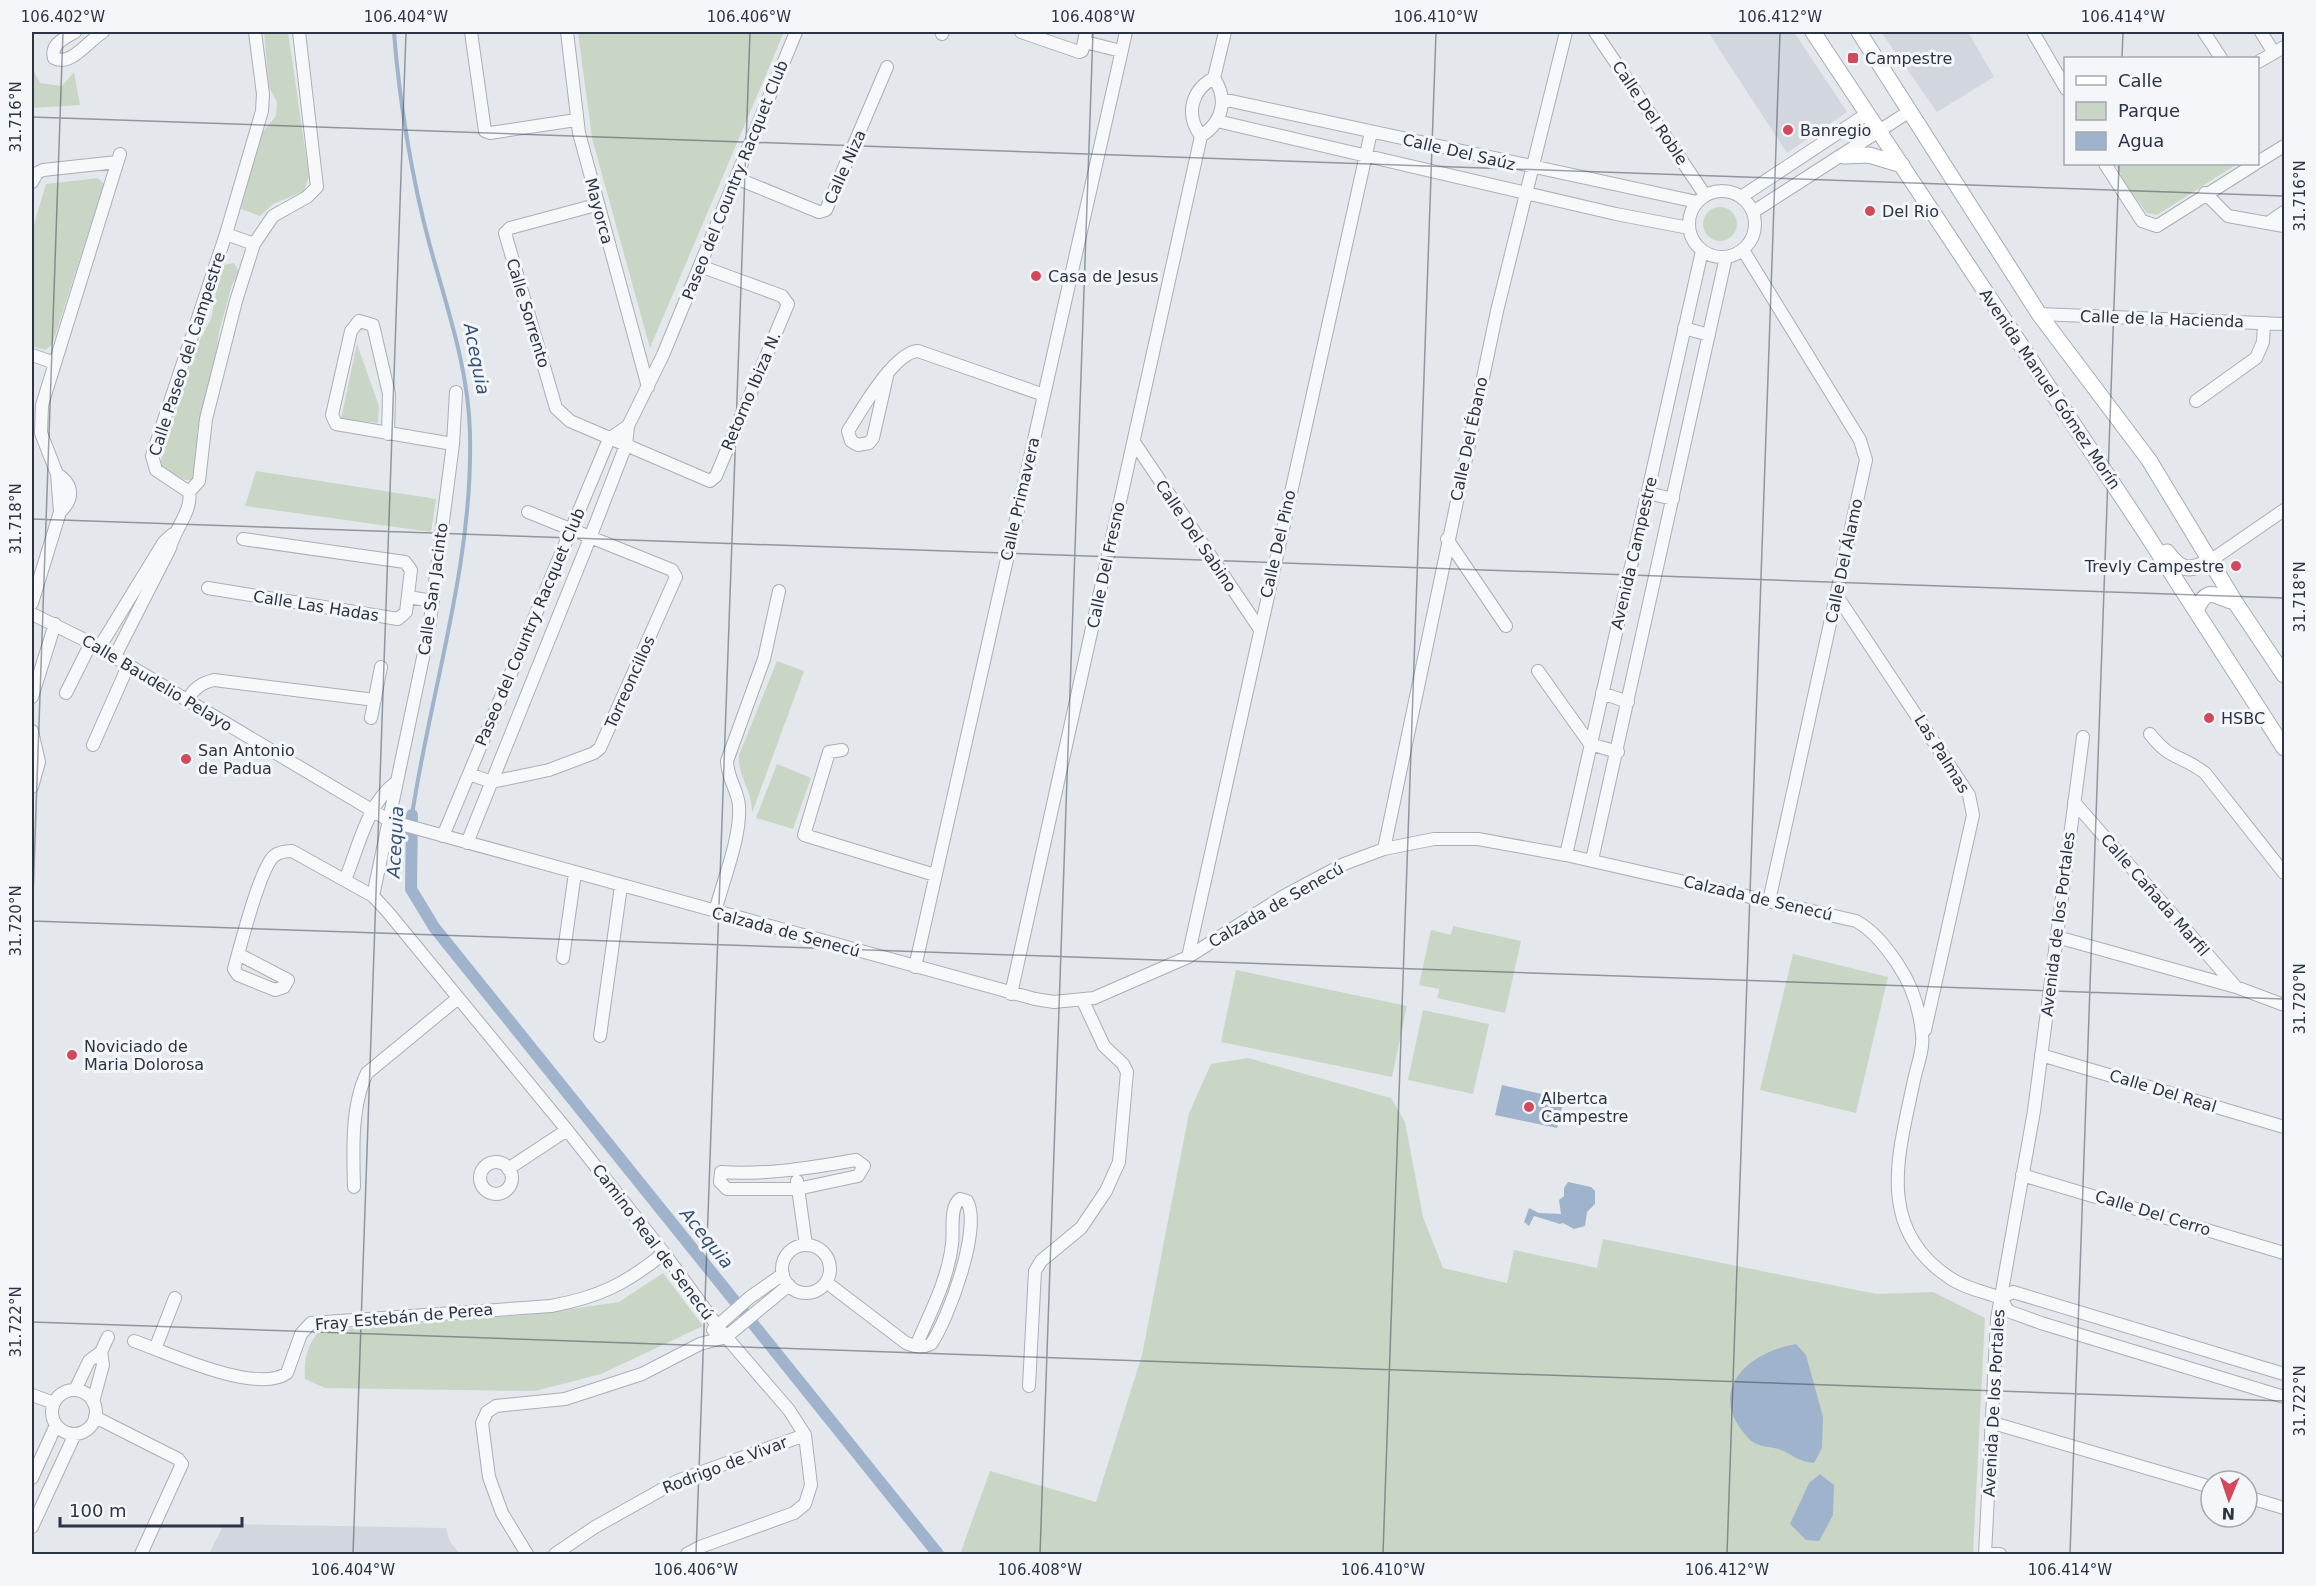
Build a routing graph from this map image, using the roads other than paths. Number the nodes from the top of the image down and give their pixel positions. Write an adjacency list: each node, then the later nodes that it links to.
1 (75, 32): 2 (street)
2 (103, 32)
3 (255, 32): 54 (street, Calle Paseo del Campestre)
4 (299, 32): 55 (street, Calle Paseo del Campestre)
5 (471, 32): 29 (street)
6 (567, 32): 29 (street, Mayorca)
7 (796, 32): 42 (street, Paseo del Country Racquet Club)
8 (1021, 32): 18 (street)
9 (1125, 32): 20 (street, Calle Primavera)
10 (1225, 32): 24 (street)
11 (1566, 32): 41 (street, Calle Del Ébano)
12 (1595, 32): 47 (street, Calle Del Roble)
13 (1813, 32): 28 (main road, Avenida Manuel Gómez Morín)
14 (1859, 32): 27 (main road, Avenida Manuel Gómez Morín)
15 (2033, 32): 25 (street)
16 (2204, 32): 21 (street)
17 (2261, 32): 19 (street)
18 (1086, 37): 20 (street)
19 (2279, 50): 22 (street)
20 (1121, 51): 70 (street, Calle Primavera)
21 (2220, 57)
22 (2259, 61)
23 (887, 67): 42 (street, Calle Niza)
24 (1214, 78): 26 (street); 33 (street, Calle Del Fresno)
25 (2064, 86)
26 (1222, 99): 30 (street); 31 (street, Calle Del Saúz)
27 (1910, 111): 32 (street); 60 (main road, Avenida Manuel Gómez Morín)
28 (1868, 113): 32 (main road, Avenida Manuel Gómez Morín); 46 (street)
29 (576, 120): 48 (street, Mayorca)
30 (1217, 121): 33 (street); 35 (street, Calle Del Saúz)
31 (1371, 132): 35 (street, Calle Del Pino); 41 (street, Calle Del Saúz)
32 (1880, 132): 36 (street); 38 (main road, Avenida Manuel Gómez Morín)
33 (1201, 136): 75 (street, Calle Del Fresno)
34 (2284, 146): 37 (street)
35 (1366, 156): 44 (street, Calle Del Saúz); 101 (street, Calle Del Pino)
36 (1844, 156): 38 (main road); 49 (street)
37 (2259, 161)
38 (1902, 165): 84 (main road, Avenida Manuel Gómez Morín)
39 (2106, 165): 45 (street)
40 (2253, 165): 45 (street)
41 (1532, 168): 44 (street, Calle Del Ébano); 47 (street, Calle Del Saúz)
42 (736, 178): 59 (street, Paseo del Country Racquet Club)
43 (32, 182): 66 (street)
44 (1526, 193): 53 (street, Calle Del Saúz); 87 (street, Calle Del Ébano)
45 (2205, 194): 51 (street)
46 (1741, 196): 47 (street); 49 (street)
47 (1701, 199): 53 (street)
48 (596, 205): 68 (street, Mayorca); 74 (street, Calle Sorrento)
49 (1753, 212): 56 (street)
50 (2284, 212): 51 (street)
51 (2268, 223): 52 (street)
52 (2284, 226)
53 (1689, 228): 57 (street)
54 (226, 234): 55 (street, Calle Paseo del Campestre); 78 (street, Calle Paseo del Campestre)
55 (254, 244): 78 (street, Calle Paseo del Campestre)
56 (1743, 250): 58 (street); 92 (street, Calle Del Álamo)
57 (1702, 251): 58 (street); 63 (street, Avenida Campestre)
58 (1726, 257): 64 (street, Avenida Campestre)
59 (700, 266): 68 (street, Paseo del Country Racquet Club); 77 (street, Retorno Ibiza N.)
60 (2039, 314): 61 (street, Calle de la Hacienda); 88 (main road, Avenida Manuel Gómez Morín)
61 (2264, 323): 62 (street, Calle de la Hacienda); 71 (street)
62 (2284, 324)
63 (1684, 328): 64 (street); 79 (street, Avenida Campestre)
64 (1709, 335): 80 (street, Avenida Campestre)
65 (32, 355): 66 (street)
66 (55, 363): 96 (street)
67 (888, 372): 67 (street); 70 (street)
68 (648, 387): 72 (street, Paseo del Country Racquet Club)
69 (456, 392): 76 (street, Calle San Jacinto)
70 (1044, 395): 137 (street, Calle Primavera)
71 (2196, 401)
72 (628, 426): 74 (street, Paseo del Country Racquet Club); 77 (street, Paseo del Country Racquet Club)
73 (388, 434): 73 (street); 76 (street)
74 (609, 439): 77 (street, Calle Sorrento); 83 (street, Paseo del Country Racquet Club)
75 (1134, 442): 101 (street, Calle Del Sabino); 149 (street, Calle Del Fresno)
76 (453, 444): 94 (street, Calle San Jacinto)
77 (626, 445): 85 (street, Paseo del Country Racquet Club)
78 (189, 492): 91 (street, Calle Paseo del Campestre)
79 (1648, 493): 80 (street); 109 (street, Avenida Campestre)
80 (1673, 499): 113 (street, Avenida Campestre)
81 (528, 512): 83 (street)
82 (2283, 515): 88 (street)
83 (570, 529): 85 (street); 123 (street, Paseo del Country Racquet Club)
84 (2145, 532): 88 (main road); 97 (main road, Avenida Manuel Gómez Morín)
85 (590, 538): 124 (street, Paseo del Country Racquet Club); 124 (street, Torreoncillos)
86 (243, 539): 93 (street)
87 (1447, 539): 100 (street); 132 (street, Calle Del Ébano)
88 (2210, 561): 95 (main road, Avenida Manuel Gómez Morín)
89 (208, 588): 93 (street, Calle Las Hadas)
90 (779, 591): 142 (street)
91 (138, 593): 102 (street, Calle Paseo del Campestre); 103 (street, Calle Paseo del Campestre)
92 (1837, 596): 141 (street, Calle Del Álamo); 154 (street, Las Palmas)
93 (408, 597): 94 (street)
94 (433, 601): 125 (street, Calle San Jacinto)
95 (2235, 602): 97 (main road); 107 (main road, Avenida Manuel Gómez Morín)
96 (32, 603)
97 (2196, 611): 120 (main road, Avenida Manuel Gómez Morín)
98 (32, 614): 99 (street, Calle Baudelio Pelayo)
99 (55, 624): 102 (street, Calle Baudelio Pelayo); 110 (street)
100 (1506, 626)
101 (1259, 628): 145 (street, Calle Del Pino)
102 (95, 646): 103 (street, Calle Baudelio Pelayo); 108 (street, Calle Paseo del Campestre)
103 (114, 658): 104 (street, Calle Baudelio Pelayo)
104 (129, 666): 111 (street, Calle Baudelio Pelayo); 119 (street)
105 (381, 667): 112 (street)
106 (1538, 671): 118 (street)
107 (2284, 675)
108 (66, 693)
109 (1602, 693): 113 (street); 118 (street, Avenida Campestre)
110 (32, 697)
111 (189, 697): 112 (street); 128 (street, Calle Baudelio Pelayo)
112 (375, 700): 114 (street)
113 (1628, 702): 122 (street, Avenida Campestre)
114 (371, 718)
115 (32, 731): 126 (street)
116 (2150, 734): 136 (street)
117 (2083, 737): 127 (street, Avenida de los Portales)
118 (1590, 744): 122 (street); 133 (street, Avenida Campestre)
119 (93, 745)
120 (2284, 748)
121 (842, 750): 137 (street)
122 (1618, 752): 134 (street, Avenida Campestre)
123 (469, 774): 124 (street); 130 (street, Paseo del Country Racquet Club)
124 (492, 782): 131 (street, Paseo del Country Racquet Club)
125 (395, 783): 128 (street, Calle San Jacinto); 129 (street, Calle San Jacinto)
126 (32, 787)
127 (2074, 802): 143 (street, Avenida de los Portales); 148 (street, Calle Cañada Marfil)
128 (373, 812): 129 (street, Calzada de Senecú); 138 (street, Calle San Jacinto)
129 (390, 821): 130 (street, Calzada de Senecú); 140 (street, Calle San Jacinto)
130 (443, 836): 131 (street, Calzada de Senecú)
131 (467, 843): 135 (street, Calzada de Senecú)
132 (1384, 849): 133 (street, Calzada de Senecú); 145 (street, Calzada de Senecú)
133 (1566, 855): 134 (street, Calzada de Senecú)
134 (1593, 860): 141 (street, Calzada de Senecú)
135 (575, 873): 139 (street, Calzada de Senecú); 146 (street)
136 (2284, 873)
137 (935, 875): 147 (street, Calle Primavera)
138 (345, 880): 140 (street); 144 (street)
139 (621, 886): 142 (street, Calzada de Senecú); 153 (street)
140 (373, 896): 150 (street, Camino Real de Senecú)
141 (1769, 901): 154 (street, Calzada de Senecú)
142 (715, 912): 147 (street, Calzada de Senecú)
143 (2056, 937): 148 (street); 155 (street, Avenida de los Portales)
144 (238, 954)
145 (1188, 957): 151 (street, Calzada de Senecú)
146 (562, 958)
147 (915, 967): 149 (street, Calzada de Senecú)
148 (2236, 987): 152 (street)
149 (1011, 994): 151 (street, Calzada de Senecú)
150 (457, 999): 158 (street, Camino Real de Senecú); 162 (street)
151 (1083, 1001): 182 (street)
152 (2284, 1005)
153 (600, 1036)
154 (1923, 1037): 172 (street, Calzada de Senecú)
155 (2041, 1055): 156 (street, Avenida de los Portales); 157 (street, Calle Del Real)
156 (2034, 1111): 161 (street, Avenida De los Portales)
157 (2284, 1127)
158 (567, 1130): 159 (street); 165 (street, Camino Real de Senecú)
159 (508, 1169)
160 (796, 1171): 163 (street); 163 (street); 163 (street)
161 (2022, 1174): 166 (street, Calle Del Cerro); 172 (street, Avenida De los Portales)
162 (354, 1187)
163 (797, 1189): 164 (street)
164 (806, 1245): 168 (street); 170 (street)
165 (664, 1253): 173 (street, Camino Real de Senecú); 179 (street, Fray Estebán de Perea)
166 (2284, 1253)
167 (946, 1276): 169 (street); 169 (street); 178 (street)
168 (786, 1280): 170 (street); 173 (street); 174 (street)
169 (960, 1280): 178 (street)
170 (826, 1282): 178 (street)
171 (175, 1298): 179 (street)
172 (2001, 1298): 181 (street); 185 (street); 189 (street, Avenida De los Portales)
173 (717, 1325): 174 (street, Camino Real de Senecú); 177 (street)
174 (726, 1336): 177 (street); 192 (street, Camino Real de Senecú)
175 (108, 1337): 180 (street)
176 (134, 1341): 179 (street, Fray Estebán de Perea)
177 (700, 1344): 199 (street)
178 (916, 1346)
179 (156, 1349)
180 (101, 1353): 183 (street); 186 (street)
181 (2284, 1374)
182 (1029, 1386)
183 (75, 1390): 186 (street); 187 (street)
184 (32, 1395): 187 (street)
185 (2284, 1397)
186 (93, 1402): 188 (street)
187 (54, 1403): 190 (street)
188 (95, 1417): 191 (street); 198 (street)
189 (1993, 1423): 194 (street); 202 (street, Avenida De los Portales)
190 (56, 1425): 191 (street); 193 (street)
191 (75, 1434): 197 (street)
192 (805, 1435): 200 (street, Rodrigo de Vivar); 201 (street, Camino Real de Senecú)
193 (32, 1478)
194 (2199, 1483)
195 (2259, 1501): 196 (street)
196 (2284, 1508)
197 (32, 1527)
198 (141, 1554)
199 (527, 1554)
200 (555, 1554)
201 (687, 1554)
202 (1985, 1554): 203 (street)
203 (2000, 1554)

